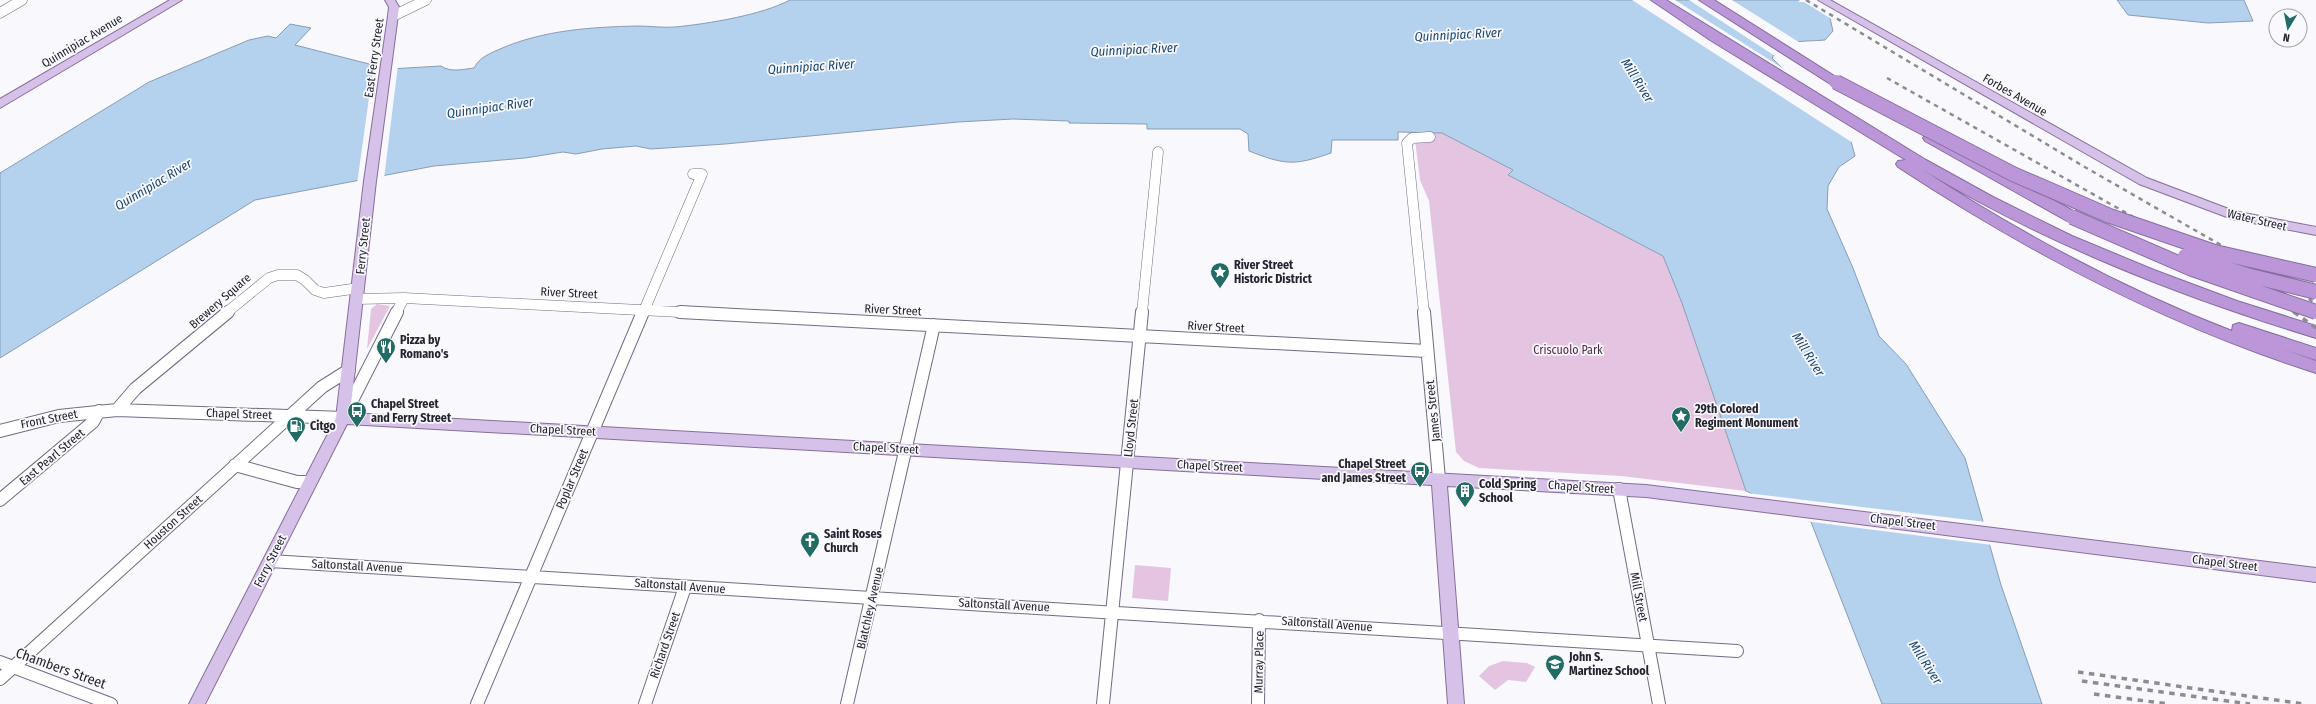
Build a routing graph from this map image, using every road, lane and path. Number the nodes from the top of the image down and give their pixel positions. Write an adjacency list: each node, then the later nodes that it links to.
1 (22, 0): 8 (street)
2 (177, 0): 12 (main road, Quinnipiac Avenue)
3 (390, 0): 9 (main road, East Ferry Street)
4 (426, 0): 9 (street)
5 (1657, 0): 10 (highway)
6 (1705, 0): 11 (highway)
7 (1822, 0): 18 (main road, Forbes Avenue)
8 (0, 13)
9 (393, 16): 13 (main road, East Ferry Street)
10 (1746, 58): 16 (highway); 28 (highway)
11 (1836, 82): 19 (highway, bridge); 21 (highway, bridge)
12 (0, 104)
13 (378, 121): 23 (main road, Ferry Street)
14 (1430, 137): 30 (street, James Street)
15 (1158, 152): 29 (street, Lloyd Street)
16 (1899, 161): 31 (highway); 32 (highway)
17 (693, 174): 25 (street, Poplar Street)
18 (2199, 204): 20 (main road, Water Street)
19 (2072, 217): 22 (highway, bridge); 26 (highway, bridge)
20 (2316, 231)
21 (2316, 275)
22 (2316, 292)
23 (358, 294): 24 (street, River Street); 33 (main road, Ferry Street); 34 (street, Brewery Square)
24 (404, 298): 25 (street, River Street); 37 (street, Ferry Street)
25 (644, 310): 27 (street, River Street); 39 (street, Poplar Street)
26 (2316, 312)
27 (934, 326): 29 (street, River Street); 40 (street, Blatchley Avenue)
28 (2316, 332)
29 (1140, 336): 30 (street, River Street); 41 (street, Lloyd Street)
30 (1427, 351): 43 (street, James Street)
31 (2316, 354)
32 (2316, 367)
33 (349, 370): 36 (street, Houston Street); 37 (main road, Ferry Street)
34 (117, 410): 35 (street, Chapel Street); 36 (street, Chapel Street)
35 (100, 411): 38 (street, Front Street); 46 (street, East Pearl Street)
36 (290, 416): 37 (street, Chapel Street); 42 (street, Houston Street)
37 (343, 418): 39 (main road, Chapel Street); 44 (main road, Ferry Street)
38 (0, 431)
39 (592, 431): 40 (main road, Chapel Street); 49 (street, Poplar Street)
40 (907, 449): 41 (main road, Chapel Street); 51 (street, Blatchley Avenue)
41 (1127, 462): 43 (main road, Chapel Street); 52 (street, Lloyd Street)
42 (235, 465): 44 (street); 57 (street, Houston Street)
43 (1439, 479): 45 (main road, Chapel Street); 54 (main road, James Street)
44 (310, 482): 47 (main road, Ferry Street)
45 (1619, 489): 48 (main road, Chapel Street); 55 (street, Mill Street)
46 (0, 500)
47 (270, 561): 49 (street, Saltonstall Avenue); 60 (main road, Ferry Street)
48 (2316, 575)
49 (530, 576): 50 (street, Saltonstall Avenue); 61 (street, Poplar Street)
50 (684, 587): 51 (street, Saltonstall Avenue); 62 (street, Richard Street)
51 (873, 597): 52 (street, Saltonstall Avenue); 63 (street, Blatchley Avenue)
52 (1113, 611): 53 (street, Saltonstall Avenue); 64 (street, Lloyd Street)
53 (1260, 620): 54 (street, Saltonstall Avenue); 65 (street, Murray Place)
54 (1450, 632): 55 (street, Saltonstall Avenue); 66 (main road, James Street)
55 (1648, 645): 56 (street, Saltonstall Avenue); 67 (street, Mill Street)
56 (1737, 651)
57 (6, 665): 58 (street, Houston Street); 59 (street, Chambers Street)
58 (0, 679)
59 (111, 704)
60 (197, 704)
61 (477, 704)
62 (645, 704)
63 (847, 704)
64 (1104, 704)
65 (1258, 704)
66 (1456, 704)
67 (1659, 704)

